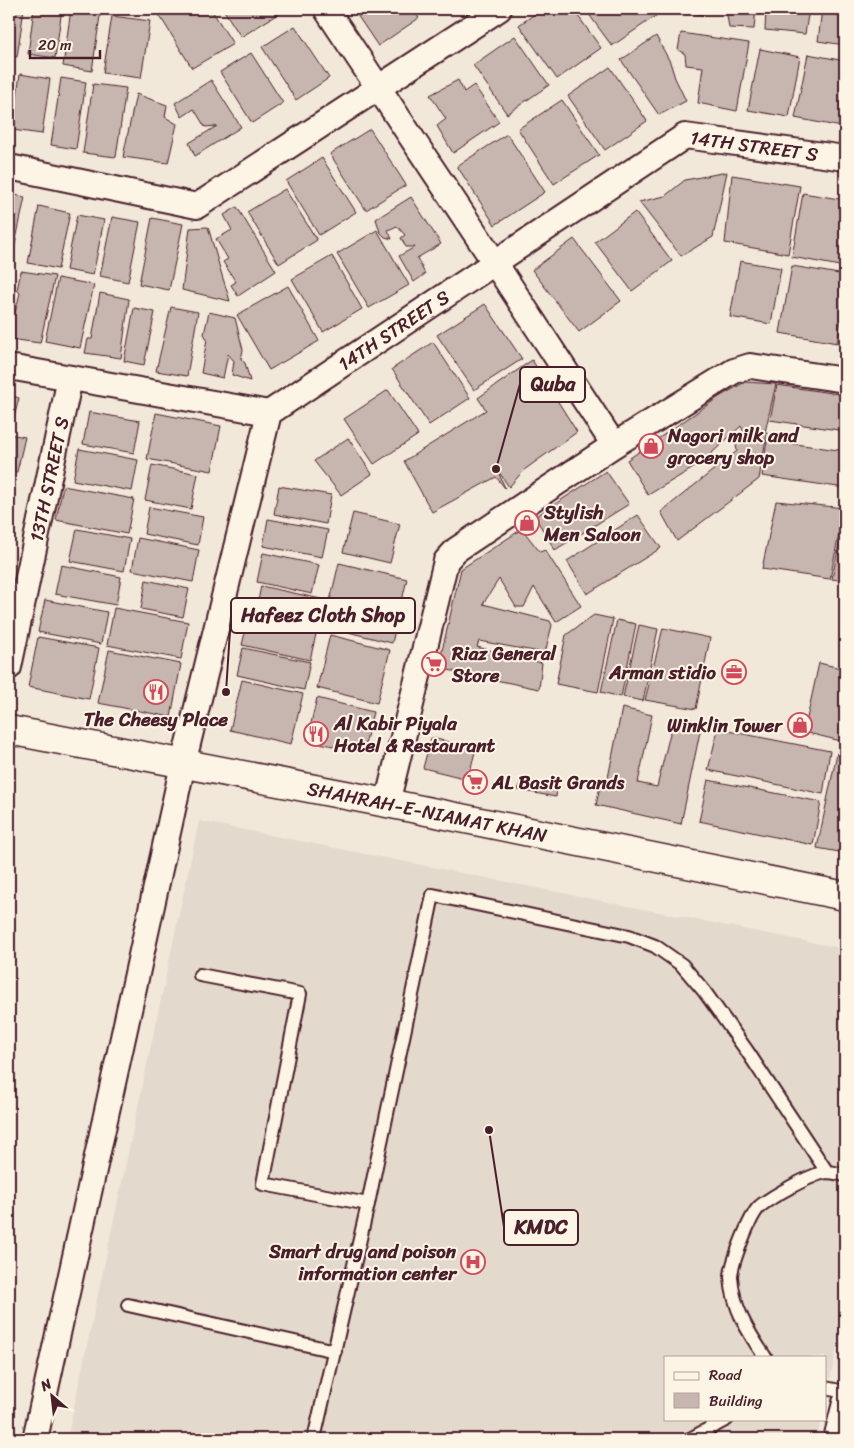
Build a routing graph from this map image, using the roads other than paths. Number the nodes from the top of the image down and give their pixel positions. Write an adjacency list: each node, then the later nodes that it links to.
1 (326, 9): 3 (street)
2 (499, 9): 3 (street)
3 (377, 88): 5 (street); 6 (street)
4 (845, 158): 6 (street, 14TH STREET S)
5 (9, 167)
6 (495, 263): 10 (street, 14TH STREET S); 11 (street)
7 (9, 367): 8 (street)
8 (70, 378): 10 (street); 12 (street, 13TH STREET S)
9 (845, 380): 11 (street)
10 (269, 412): 14 (street)
11 (614, 445): 15 (street)
12 (9, 667)
13 (9, 730): 14 (main road, SHAHRAH-E-NIAMAT KHAN)
14 (183, 764): 15 (main road, SHAHRAH-E-NIAMAT KHAN); 28 (street)
15 (387, 803): 16 (main road, SHAHRAH-E-NIAMAT KHAN)
16 (845, 896)
17 (200, 976): 20 (lane)
18 (827, 1172): 19 (lane); 20 (lane); 23 (lane)
19 (845, 1175)
20 (368, 1204): 22 (lane)
21 (128, 1305): 22 (lane)
22 (335, 1351): 29 (lane)
23 (763, 1356)
24 (826, 1388): 25 (lane)
25 (845, 1392)
26 (845, 1403): 31 (street)
27 (725, 1420): 30 (lane)
28 (35, 1439)
29 (314, 1439)
30 (690, 1439)
31 (836, 1439)

